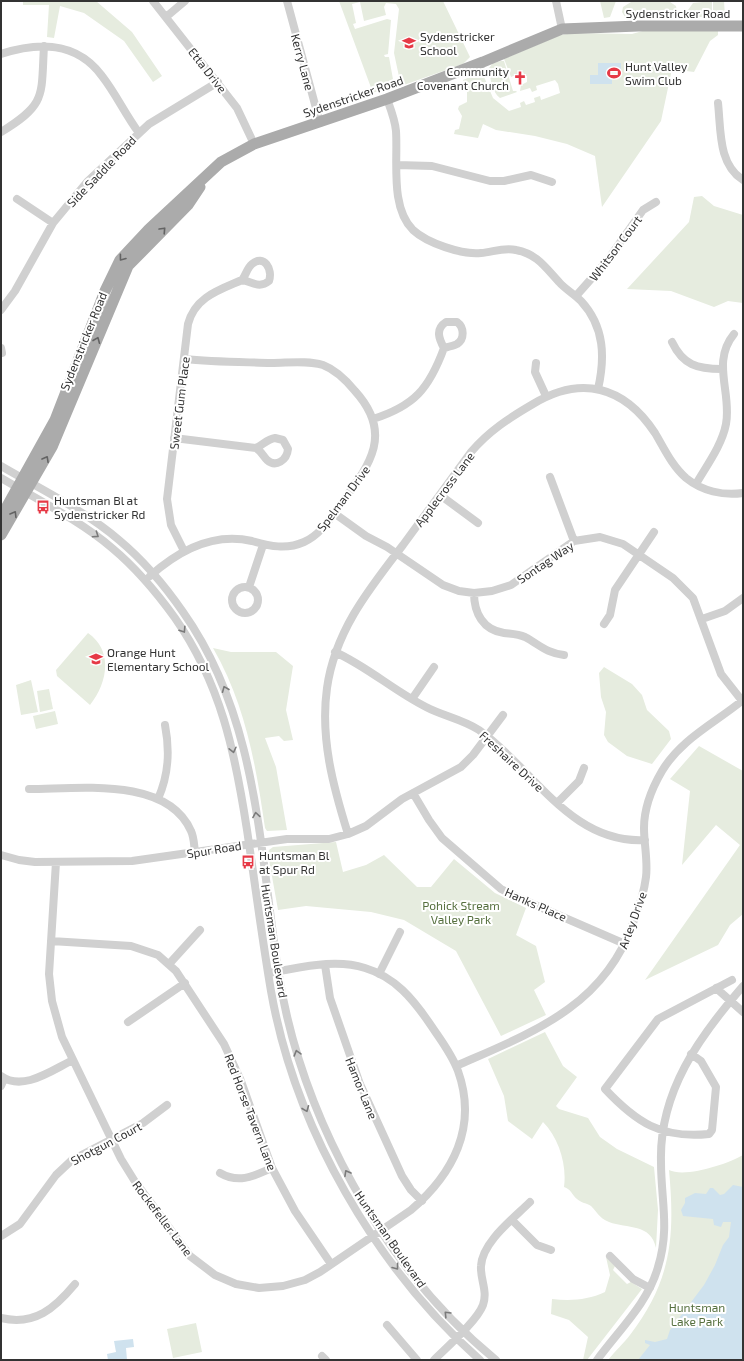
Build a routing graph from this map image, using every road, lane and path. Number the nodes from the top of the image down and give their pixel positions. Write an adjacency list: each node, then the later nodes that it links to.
1 (153, 1): 5 (street, Etta Drive)
2 (185, 1): 5 (street)
3 (287, 1): 13 (street, Kerry Lane)
4 (556, 1): 7 (street)
5 (166, 17): 10 (street, Etta Drive)
6 (743, 26): 7 (main road, Sydenstricker Road)
7 (562, 29): 11 (main road, Sydenstricker Road)
8 (44, 46): 9 (street); 14 (street); 15 (street)
9 (1, 54)
10 (218, 82): 15 (street, Side Saddle Road); 16 (street, Etta Drive)
11 (387, 99): 13 (main road, Sydenstricker Road); 17 (street)
12 (718, 103): 18 (street)
13 (320, 123): 16 (main road, Sydenstricker Road)
14 (1, 132)
15 (139, 133): 22 (street, Side Saddle Road)
16 (254, 144): 41 (main road, Sydenstricker Road)
17 (397, 165): 19 (street); 24 (street)
18 (743, 180)
19 (552, 182)
20 (17, 199): 22 (street)
21 (656, 202): 24 (street, Whitson Court)
22 (54, 223): 25 (street, Side Saddle Road)
23 (242, 280): 29 (street, Sweet Gum Place)
24 (576, 296): 32 (street)
25 (1, 310)
26 (734, 334): 31 (street)
27 (672, 342): 31 (street)
28 (444, 348): 34 (street)
29 (184, 359): 34 (street, Spelman Drive); 35 (street, Sweet Gum Place)
30 (536, 363): 33 (street)
31 (722, 370): 40 (street)
32 (598, 389): 33 (street, Applecross Lane); 40 (street, Applecross Lane)
33 (546, 396): 43 (street, Applecross Lane)
34 (373, 419): 44 (street, Spelman Drive)
35 (174, 438): 36 (street); 51 (street, Sweet Gum Place)
36 (256, 448)
37 (1, 466): 41 (street, Huntsman Boulevard)
38 (550, 477): 49 (street)
39 (1, 478): 41 (street, Huntsman Boulevard)
40 (696, 484): 42 (street, Applecross Lane)
41 (25, 486): 45 (main road, Sydenstricker Road); 48 (main road, Sydenstricker Road, one-way to 41); 54 (street, Huntsman Boulevard); 55 (street, Huntsman Boulevard, one-way to 55)
42 (743, 493)
43 (440, 494): 46 (street); 52 (street, Applecross Lane)
44 (334, 513): 50 (street, Spelman Drive); 52 (street, Sontag Way)
45 (1, 517)
46 (478, 523)
47 (654, 532): 53 (street)
48 (1, 535)
49 (574, 541): 53 (street, Sontag Way); 57 (street, Sontag Way)
50 (263, 545): 51 (street, Spelman Drive); 56 (street)
51 (184, 551): 54 (street, Spelman Drive)
52 (396, 553): 57 (street, Sontag Way); 61 (street, Applecross Lane)
53 (639, 555): 59 (street, Sontag Way); 60 (street)
54 (153, 574): 55 (street, Spelman Drive); 76 (street, Huntsman Boulevard, one-way to 54)
55 (145, 580): 77 (street, Huntsman Boulevard, one-way to 77)
56 (249, 587)
57 (474, 593): 62 (street)
58 (743, 598): 59 (street)
59 (702, 619): 65 (street, Sontag Way)
60 (604, 624)
61 (335, 652): 64 (street, Freshaire Drive); 74 (street, Applecross Lane)
62 (564, 655)
63 (434, 667): 64 (street)
64 (412, 699): 68 (street, Freshaire Drive)
65 (743, 701): 75 (street, Arley Drive)
66 (503, 715): 68 (street, Spur Road)
67 (165, 725): 72 (street)
68 (488, 736): 71 (street, Spur Road); 73 (street, Freshaire Drive)
69 (584, 768): 73 (street)
70 (29, 789): 72 (street)
71 (414, 793): 74 (street, Spur Road); 84 (street, Hanks Place)
72 (158, 799): 78 (street)
73 (557, 803): 75 (street, Freshaire Drive)
74 (348, 834): 76 (street, Spur Road)
75 (645, 840): 84 (street, Arley Drive)
76 (260, 842): 77 (street, Spur Road); 87 (street, Huntsman Boulevard)
77 (249, 844): 78 (street, Spur Road); 88 (street, Huntsman Boulevard)
78 (195, 852): 80 (street, Spur Road)
79 (1, 855): 80 (street, Spur Road)
80 (56, 862): 83 (street, Rockefeller Lane)
81 (200, 930): 85 (street)
82 (400, 932): 89 (street)
83 (51, 941): 85 (street, Red Horse Tavern Lane); 98 (street, Rockefeller Lane)
84 (625, 944): 99 (street, Arley Drive)
85 (170, 963): 91 (street, Red Horse Tavern Lane)
86 (324, 965): 87 (street, Rockefeller Lane); 89 (street, Rockefeller Lane); 106 (street, Hamor Lane)
87 (278, 971): 88 (street, Rockefeller Lane); 109 (street, Huntsman Boulevard, one-way to 87)
88 (268, 973): 111 (street, Huntsman Boulevard, one-way to 111)
89 (380, 974): 99 (street, Rockefeller Lane)
90 (732, 980): 93 (street)
91 (185, 983): 96 (street); 104 (street, Red Horse Tavern Lane)
92 (743, 986): 94 (street)
93 (716, 988): 94 (street); 102 (street)
94 (730, 1001): 95 (street); 97 (street)
95 (743, 1012)
96 (128, 1022)
97 (691, 1054): 102 (street); 102 (street)
98 (72, 1060): 100 (street); 103 (street, Rockefeller Lane)
99 (456, 1066): 106 (street, Rockefeller Lane)
100 (2, 1080)
101 (167, 1105): 103 (street, Shotgun Court)
102 (662, 1131): 116 (street)
103 (111, 1140): 110 (street, Shotgun Court); 114 (street, Rockefeller Lane)
104 (272, 1168): 105 (street); 114 (street, Red Horse Tavern Lane)
105 (220, 1173)
106 (422, 1201): 109 (street, Rockefeller Lane)
107 (530, 1202): 108 (street)
108 (512, 1220): 112 (street); 119 (street)
109 (382, 1230): 111 (street, Rockefeller Lane); 119 (street, Huntsman Boulevard, one-way to 109)
110 (1, 1236)
111 (374, 1236): 114 (street, Rockefeller Lane); 120 (street, Huntsman Boulevard, one-way to 120)
112 (551, 1250)
113 (610, 1256): 116 (street)
114 (331, 1264)
115 (75, 1284): 117 (street)
116 (650, 1288): 125 (street)
117 (1, 1318)
118 (388, 1324): 121 (street)
119 (463, 1330): 120 (street); 124 (street, Huntsman Boulevard)
120 (456, 1338): 122 (street); 123 (street, Huntsman Boulevard)
121 (417, 1360)
122 (434, 1360)
123 (480, 1360)
124 (496, 1360)
125 (597, 1360)

